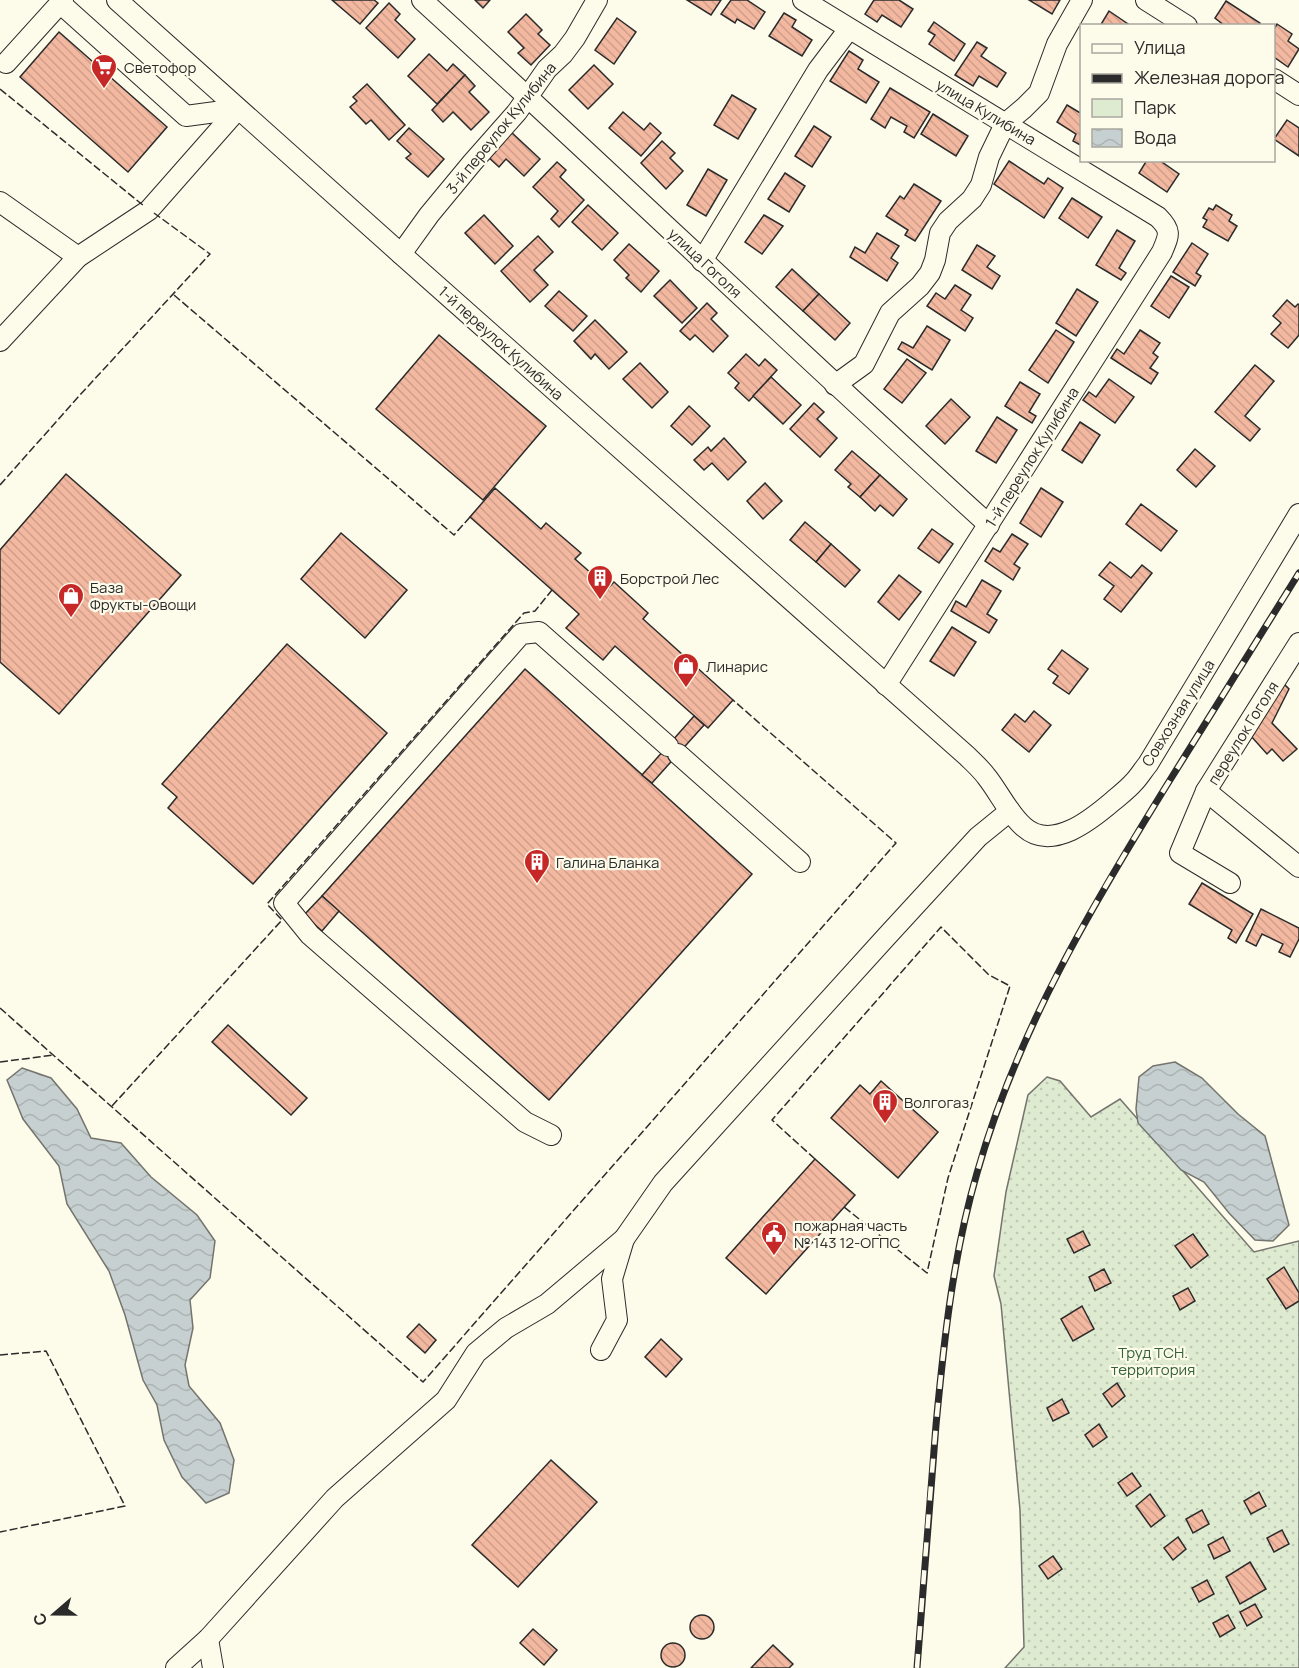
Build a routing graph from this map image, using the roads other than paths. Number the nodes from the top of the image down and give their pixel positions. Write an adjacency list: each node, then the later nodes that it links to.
1 (117, 0): 14 (street, 1-й переулок Кулибина)
2 (422, 0): 13 (street, улица Гоголя)
3 (597, 0): 13 (street, 3-й переулок Кулибина)
4 (803, 0): 9 (street, улица Кулибина)
5 (1082, 0): 15 (street)
6 (1146, 0): 8 (street)
7 (62, 2): 10 (street); 14 (street)
8 (1184, 24)
9 (849, 28): 15 (street, улица Кулибина); 20 (street)
10 (6, 63)
11 (1275, 80): 12 (street)
12 (1299, 94)
13 (528, 97): 18 (street, 3-й переулок Кулибина); 20 (street, улица Гоголя)
14 (238, 109): 18 (street, 1-й переулок Кулибина); 19 (street)
15 (1005, 124): 17 (street, улица Кулибина); 22 (street)
16 (0, 202): 19 (street)
17 (1167, 226): 24 (street, 1-й переулок Кулибина)
18 (400, 254): 26 (street, 1-й переулок Кулибина)
19 (78, 257): 21 (street)
20 (702, 261): 22 (street, улица Гоголя)
21 (0, 341)
22 (835, 385): 24 (street, улица Гоголя)
23 (1299, 514): 28 (street, Совхозная улица)
24 (988, 525): 26 (street, 1-й переулок Кулибина)
25 (1299, 643): 27 (street, переулок Гоголя)
26 (886, 685): 28 (street, 1-й переулок Кулибина)
27 (1206, 791): 30 (street); 31 (street, переулок Гоголя)
28 (1010, 811): 33 (street)
29 (800, 862): 32 (street)
30 (1299, 867)
31 (1230, 883)
32 (551, 1135)
33 (624, 1239): 34 (street); 35 (street)
34 (601, 1350)
35 (208, 1640): 36 (street); 37 (street)
36 (176, 1668)
37 (213, 1668)

